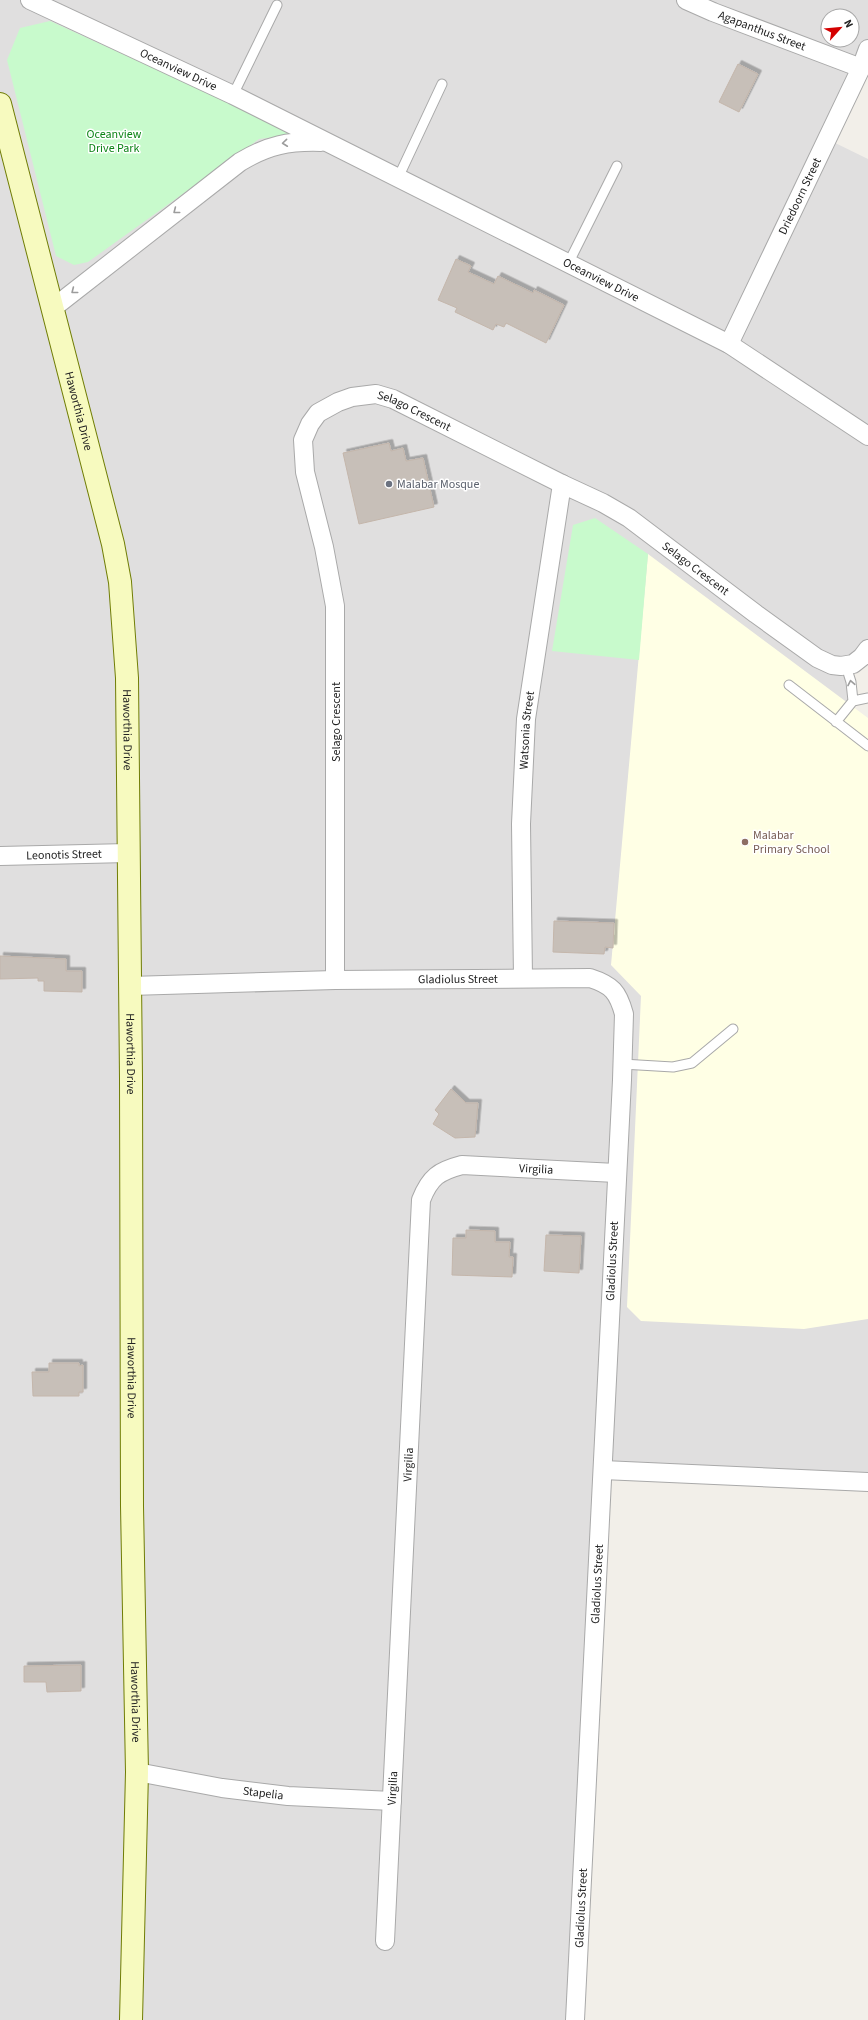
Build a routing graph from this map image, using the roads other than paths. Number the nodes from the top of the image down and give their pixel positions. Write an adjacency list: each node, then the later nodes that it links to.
1 (30, 0): 8 (street, Oceanview Drive)
2 (686, 0): 4 (street, Agapanthus Street)
3 (277, 5): 8 (lane)
4 (715, 6): 6 (street, Agapanthus Street)
5 (868, 48): 6 (street, Driedoorn Street)
6 (861, 68): 15 (street, Driedoorn Street)
7 (442, 84): 12 (lane)
8 (233, 95): 10 (street, Oceanview Drive)
9 (0, 104): 14 (street, Haworthia Drive)
10 (324, 142): 12 (street, Oceanview Drive); 14 (street, Oceanview Drive, one-way to 14)
11 (617, 166): 13 (lane)
12 (398, 178): 13 (street, Oceanview Drive)
13 (568, 264): 15 (street, Oceanview Drive)
14 (53, 308): 25 (street, Haworthia Drive)
15 (729, 344): 16 (street, Oceanview Drive)
16 (868, 436)
17 (562, 484): 19 (street, Selago Crescent); 27 (street, Watsonia Street); 28 (street, Selago Crescent)
18 (868, 649): 19 (street)
19 (846, 666): 22 (lane, one-way to 19)
20 (789, 686): 23 (lane)
21 (868, 698): 22 (lane)
22 (853, 701): 23 (lane)
23 (836, 722): 24 (lane)
24 (868, 746)
25 (128, 853): 26 (street, Leonotis Street); 29 (street, Haworthia Drive)
26 (0, 856)
27 (523, 978): 28 (street, Gladiolus Street); 31 (street, Gladiolus Street)
28 (335, 980): 29 (street, Gladiolus Street)
29 (130, 986): 35 (street, Haworthia Drive)
30 (733, 1029): 31 (lane)
31 (622, 1064): 32 (street, Gladiolus Street)
32 (616, 1173): 33 (street, Gladiolus Street); 36 (street, Virgilia)
33 (603, 1470): 34 (street); 39 (street, Gladiolus Street)
34 (868, 1482)
35 (136, 1772): 36 (street, Stapelia); 38 (street, Haworthia Drive)
36 (392, 1801): 37 (street, Virgilia)
37 (385, 1940)
38 (131, 2020)
39 (575, 2020)

